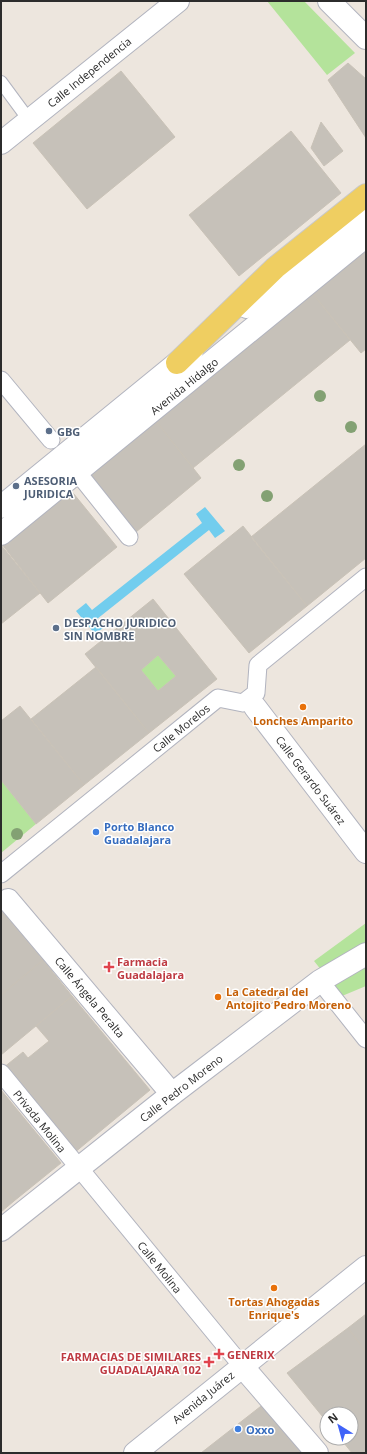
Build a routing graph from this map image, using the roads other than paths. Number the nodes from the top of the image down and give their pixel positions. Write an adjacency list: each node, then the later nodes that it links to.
1 (178, 1): 5 (street, Calle Independencia)
2 (329, 1): 3 (street)
3 (366, 38)
4 (1, 82): 5 (lane)
5 (29, 120): 6 (street, Calle Independencia)
6 (1, 143)
7 (366, 195): 10 (main road)
8 (366, 211): 10 (street, Avenida Hidalgo)
9 (366, 236): 13 (street, Avenida Hidalgo)
10 (177, 363): 14 (street, Avenida Hidalgo)
11 (1, 380): 12 (street)
12 (51, 440)
13 (78, 473): 15 (street, Avenida Hidalgo); 16 (street)
14 (1, 507)
15 (1, 534)
16 (129, 537)
17 (366, 578): 20 (street, Calle Morelos)
18 (255, 707): 19 (street, Calle Gerardo Suárez)
19 (366, 852)
20 (1, 874)
21 (8, 900): 26 (street, Calle Ángela Peralta)
22 (366, 954): 23 (street, Calle Pedro Moreno)
23 (320, 981): 24 (street); 26 (street, Calle Pedro Moreno)
24 (366, 1039)
25 (1, 1074): 27 (street, Privada Molina)
26 (172, 1094): 27 (street, Calle Pedro Moreno)
27 (78, 1168): 28 (street, Calle Pedro Moreno); 30 (street, Calle Molina)
28 (1, 1230)
29 (366, 1267): 30 (street, Avenida Juárez)
30 (242, 1366): 31 (street, Avenida Juárez); 32 (street)
31 (135, 1453)
32 (317, 1453)

